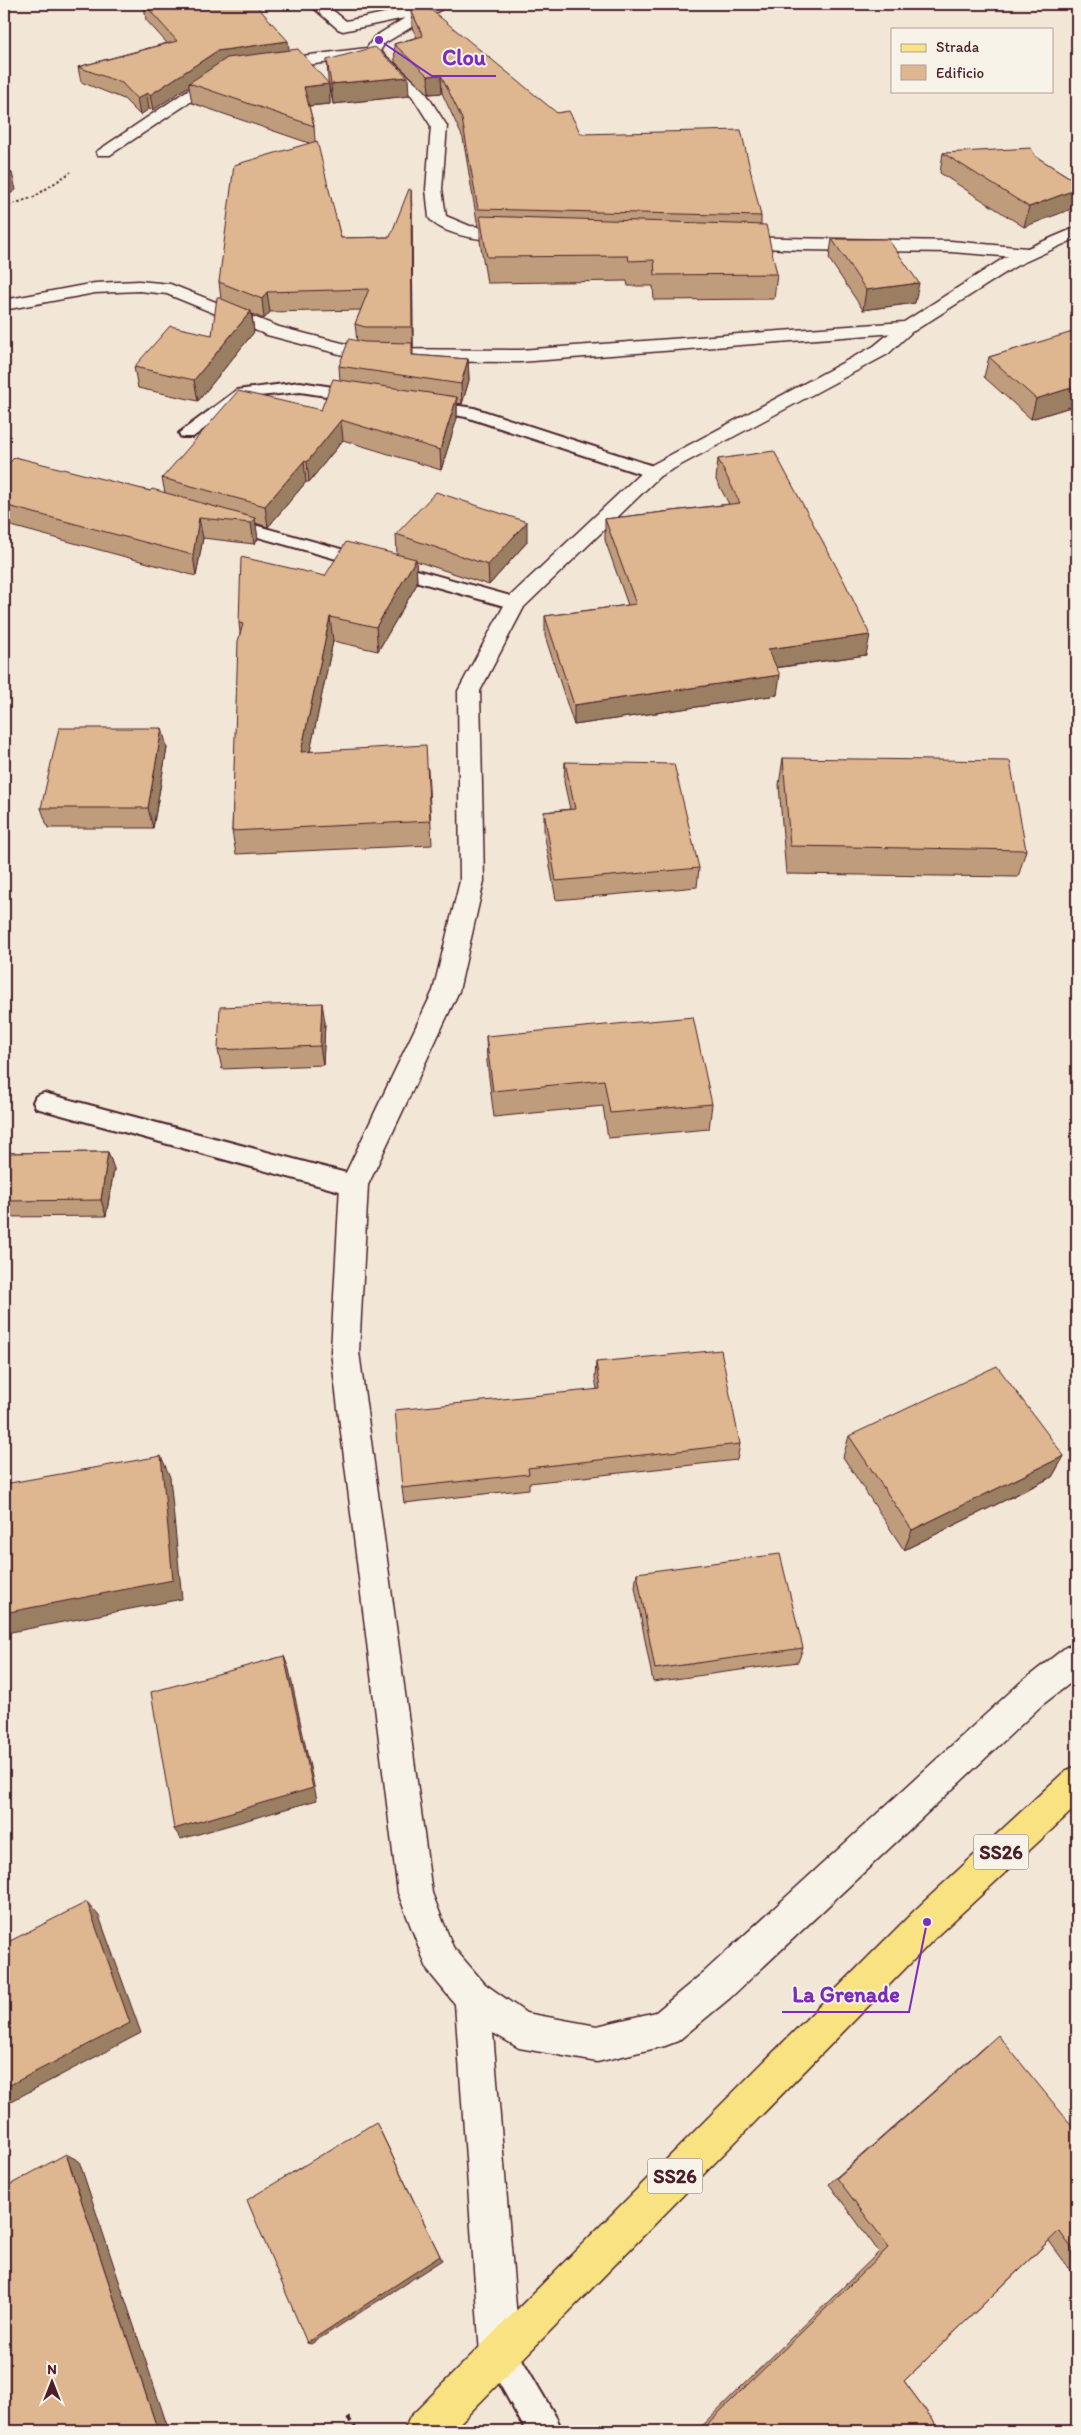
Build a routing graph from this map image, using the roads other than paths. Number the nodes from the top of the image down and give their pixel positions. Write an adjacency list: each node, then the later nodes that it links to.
1 (316, 4): 2 (street)
2 (439, 4): 3 (street)
3 (372, 52): 4 (street); 8 (street)
4 (256, 67)
5 (239, 69): 6 (street)
6 (104, 152)
7 (1077, 232): 10 (street)
8 (535, 236)
9 (712, 241): 10 (street)
10 (1027, 253): 12 (street)
11 (4, 305): 12 (street)
12 (908, 327): 16 (street)
13 (371, 398): 15 (lane)
14 (410, 404): 16 (lane)
15 (187, 433)
16 (653, 472): 18 (street)
17 (212, 518): 18 (lane)
18 (515, 603): 20 (street)
19 (44, 1102): 20 (lane)
20 (354, 1185): 23 (street)
21 (1077, 1658): 23 (street)
22 (1077, 1783): 24 (main road, SS26)
23 (472, 1997): 24 (street)
24 (500, 2354): 25 (main road, SS26); 26 (lane)
25 (424, 2431)
26 (545, 2431)

